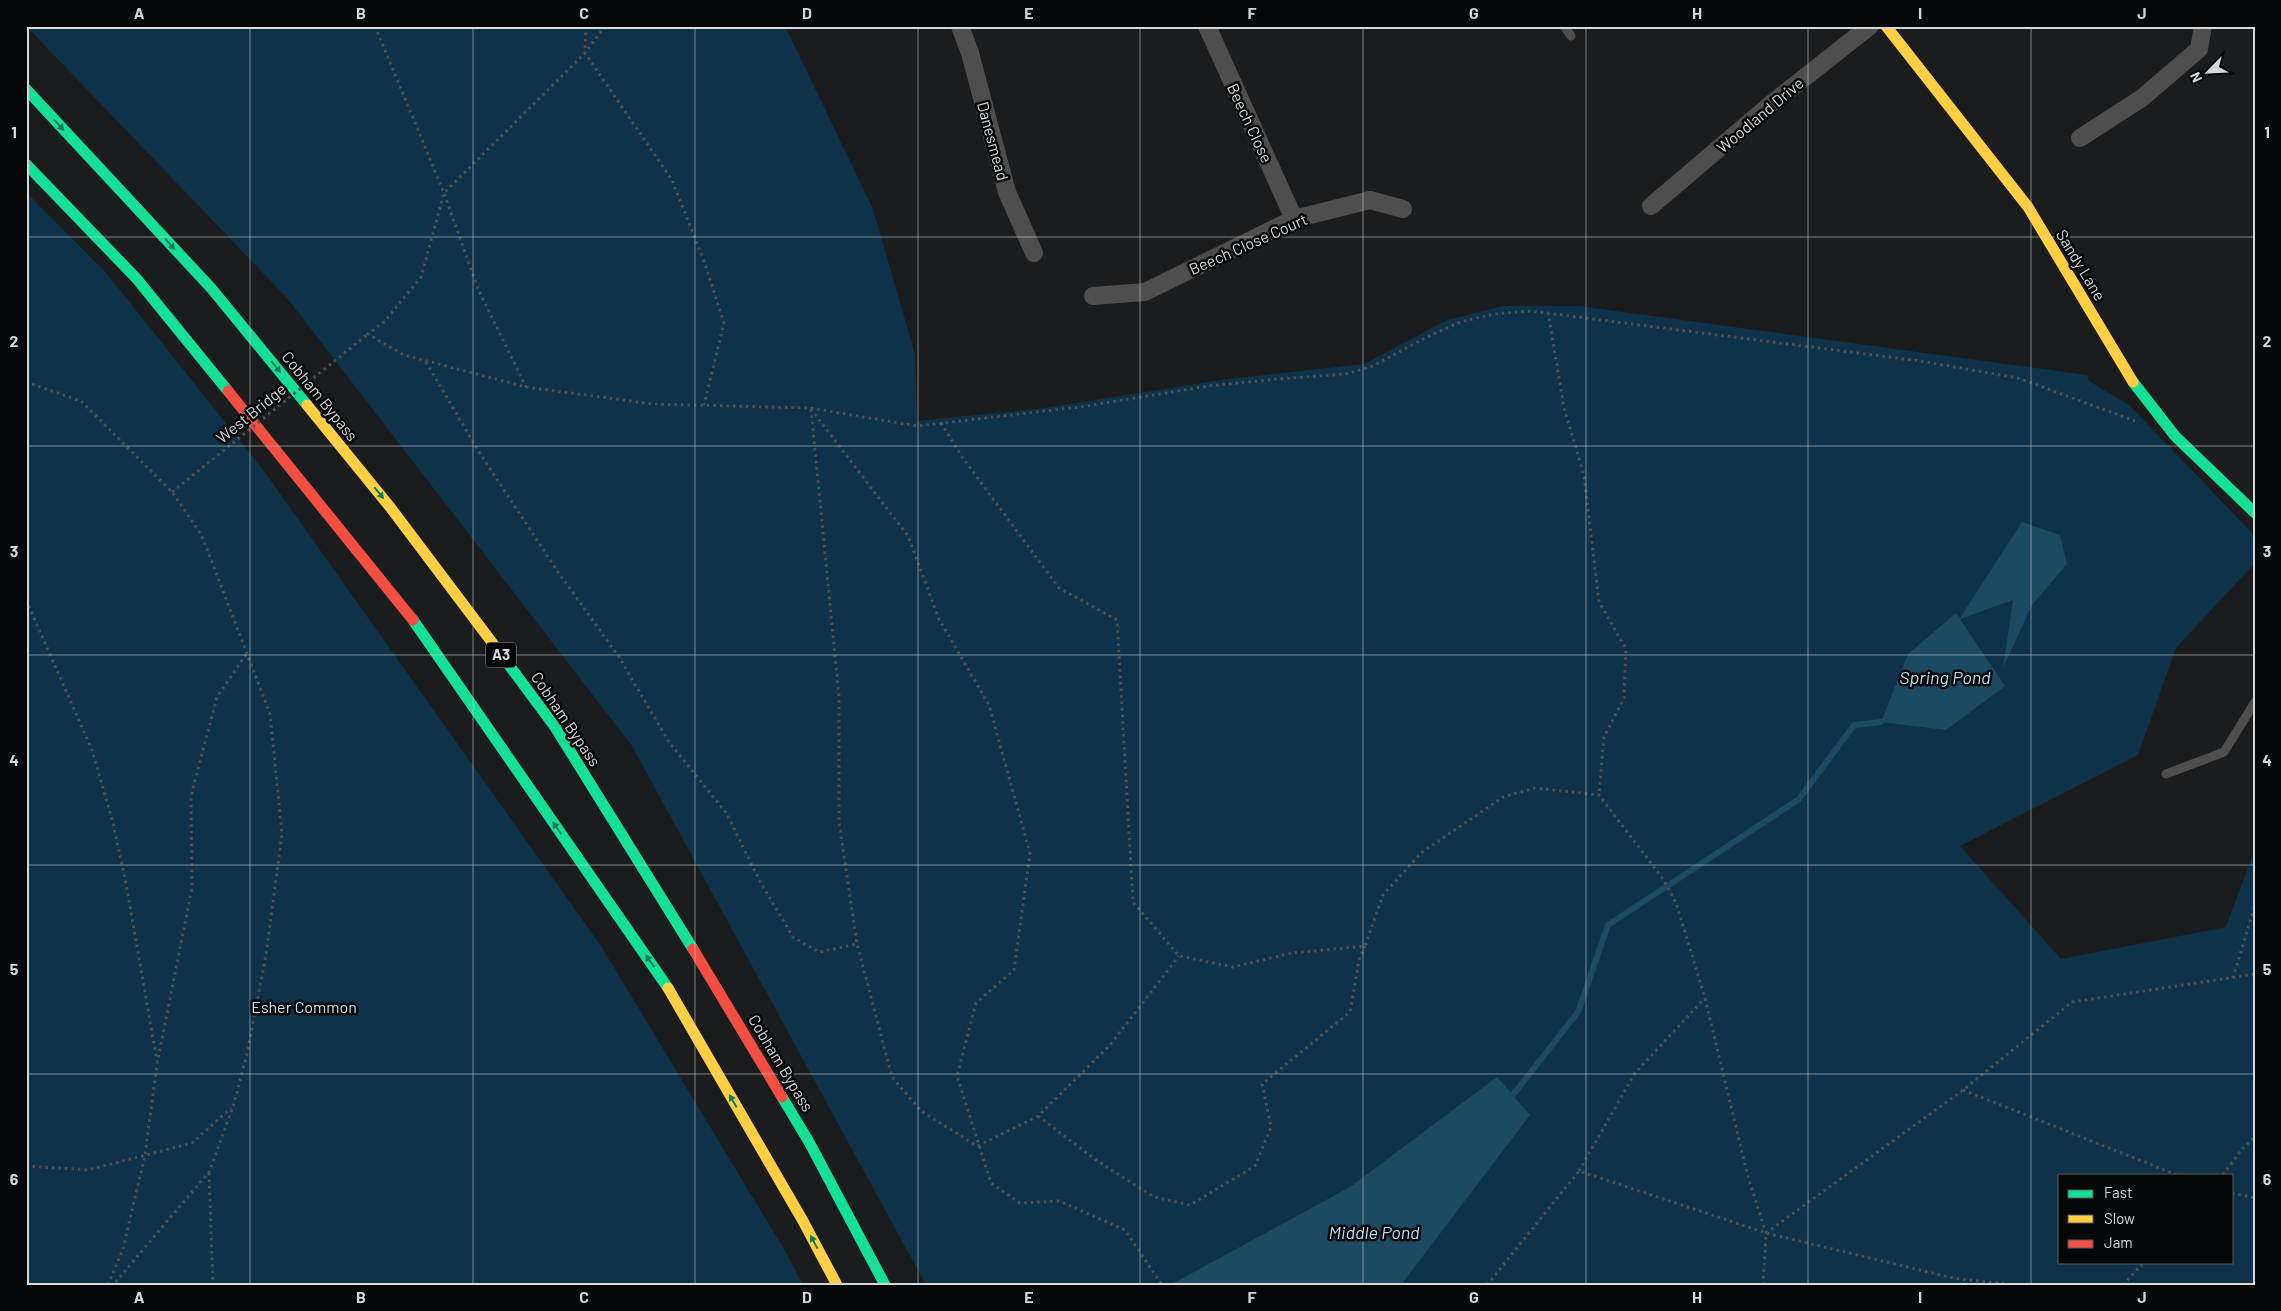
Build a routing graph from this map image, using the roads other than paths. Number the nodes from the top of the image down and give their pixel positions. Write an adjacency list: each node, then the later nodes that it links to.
1 (960, 26): 14 (street, Danesmead)
2 (1207, 26): 13 (street, Beech Close)
3 (1564, 26): 7 (lane)
4 (1870, 26): 11 (street, Woodland Drive)
5 (1886, 26): 16 (main road, Sandy Lane)
6 (2203, 26): 9 (street)
7 (1571, 36)
8 (26, 89): 20 (main road, Cobham Bypass / A3, one-way to 20)
9 (2080, 138)
10 (26, 164): 19 (main road, one-way to 10)
11 (1651, 206)
12 (1404, 209): 13 (street, Beech Close Court)
13 (1294, 219): 15 (street, Beech Close Court)
14 (1034, 253)
15 (1093, 296)
16 (2255, 513)
17 (2255, 702): 18 (lane)
18 (2166, 774)
19 (837, 1285)
20 (885, 1285)

